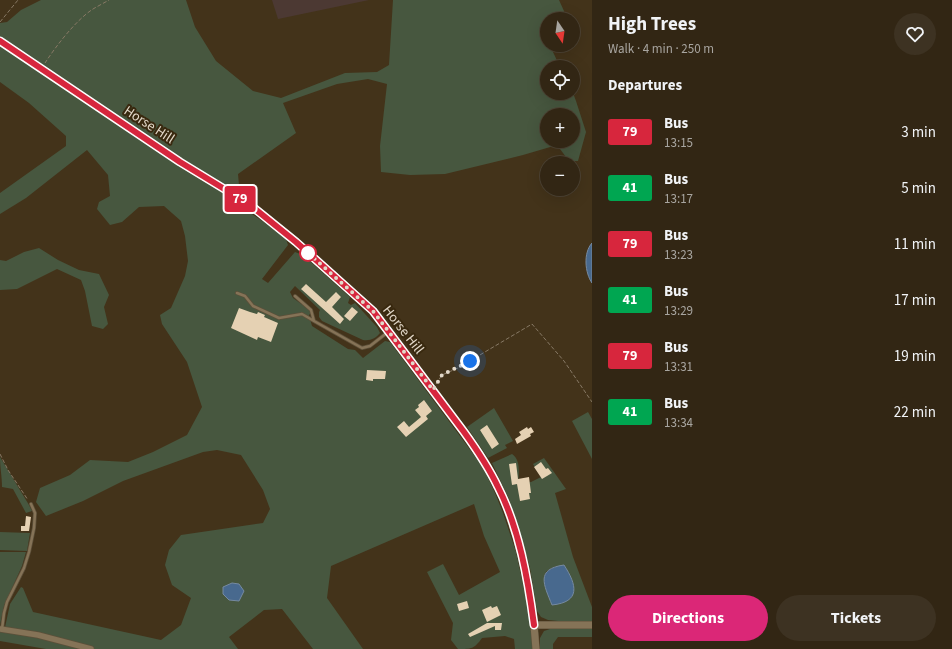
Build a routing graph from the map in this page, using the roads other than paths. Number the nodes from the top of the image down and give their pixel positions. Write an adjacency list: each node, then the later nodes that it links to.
1 (0, 41): 5 (street, Horse Hill)
2 (237, 293): 4 (lane)
3 (295, 296): 4 (lane)
4 (314, 321): 5 (lane)
5 (389, 332): 7 (street, Horse Hill)
6 (31, 504): 9 (lane)
7 (534, 625): 8 (street); 11 (street, Horse Hill)
8 (592, 626)
9 (1, 629): 10 (street)
10 (90, 649)
11 (536, 649)

